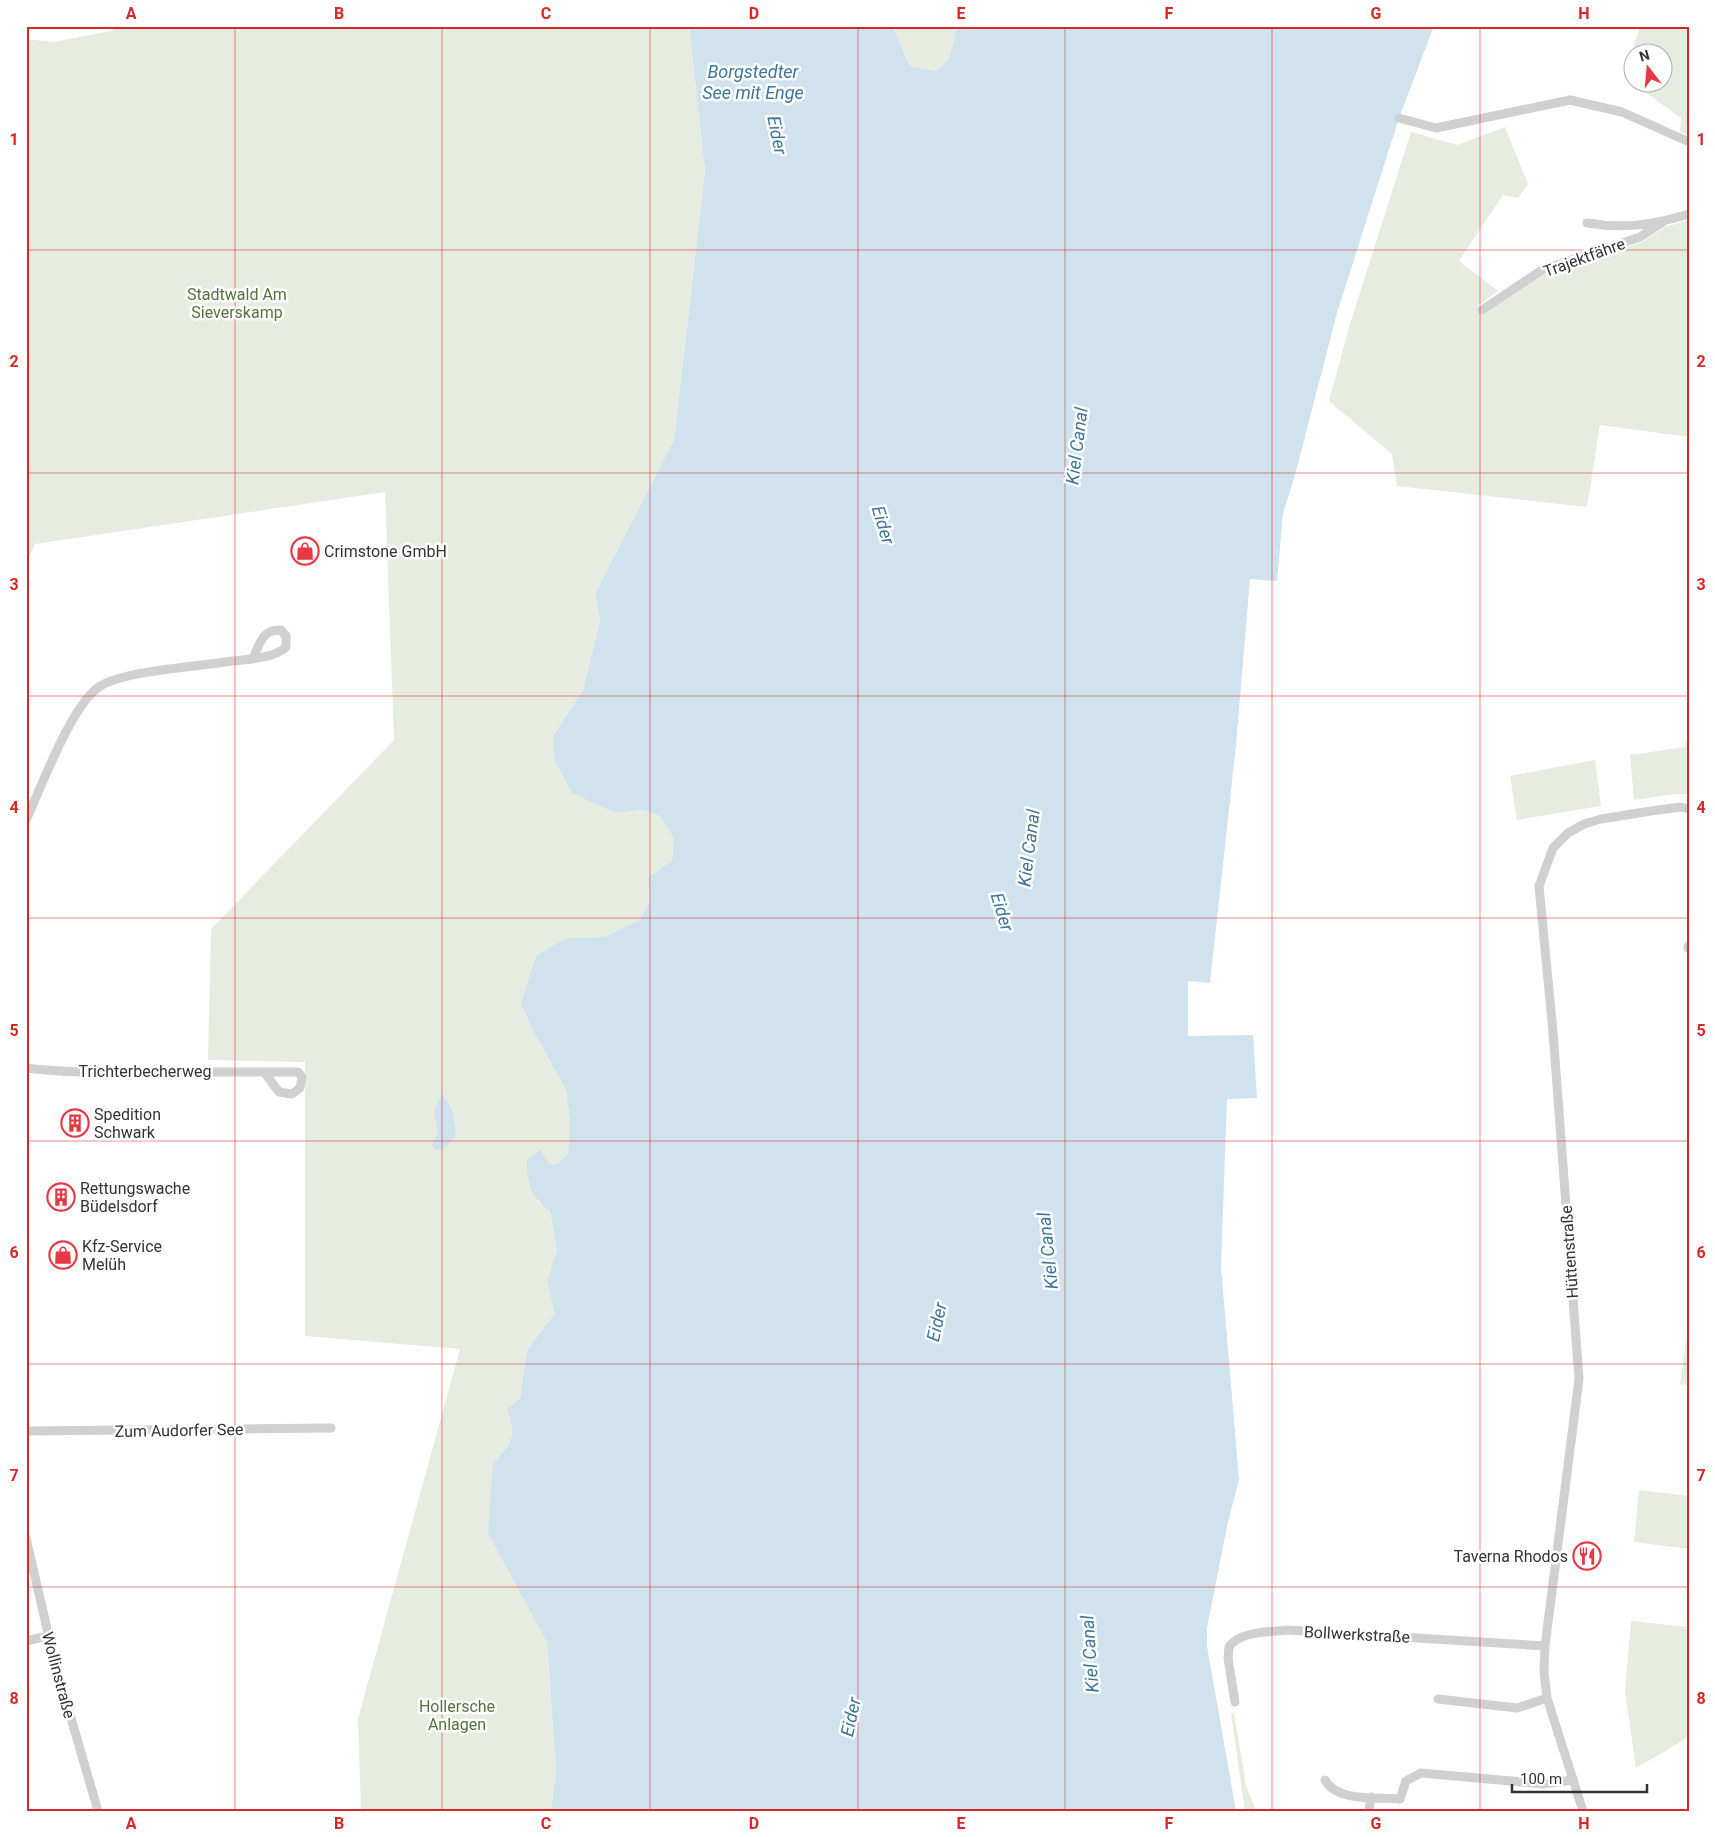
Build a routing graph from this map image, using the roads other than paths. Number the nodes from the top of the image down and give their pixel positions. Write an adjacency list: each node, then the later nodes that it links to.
1 (1399, 118): 2 (street)
2 (1689, 142)
3 (1689, 214): 5 (street, Trajektfähre)
4 (1587, 222): 5 (street, Trajektfähre)
5 (1663, 222): 6 (street, Trajektfähre)
6 (1482, 310)
7 (253, 658): 9 (street)
8 (1689, 809): 17 (street, Hüttenstraße)
9 (26, 820)
10 (26, 1068): 11 (street, Trichterbecherweg)
11 (264, 1072)
12 (331, 1428): 13 (street, Zum Audorfer See)
13 (26, 1431)
14 (26, 1538): 15 (street, Wollinstraße)
15 (48, 1636): 16 (street); 24 (street, Wollinstraße)
16 (26, 1641)
17 (1545, 1646): 18 (street, Hüttenstraße); 20 (street, Bollwerkstraße)
18 (1547, 1698): 19 (street); 22 (street, Hüttenstraße)
19 (1438, 1699)
20 (1235, 1702)
21 (1326, 1780): 23 (street)
22 (1573, 1780): 23 (street); 26 (street, Hüttenstraße)
23 (1371, 1797): 25 (street)
24 (98, 1811)
25 (1370, 1811)
26 (1583, 1811)

